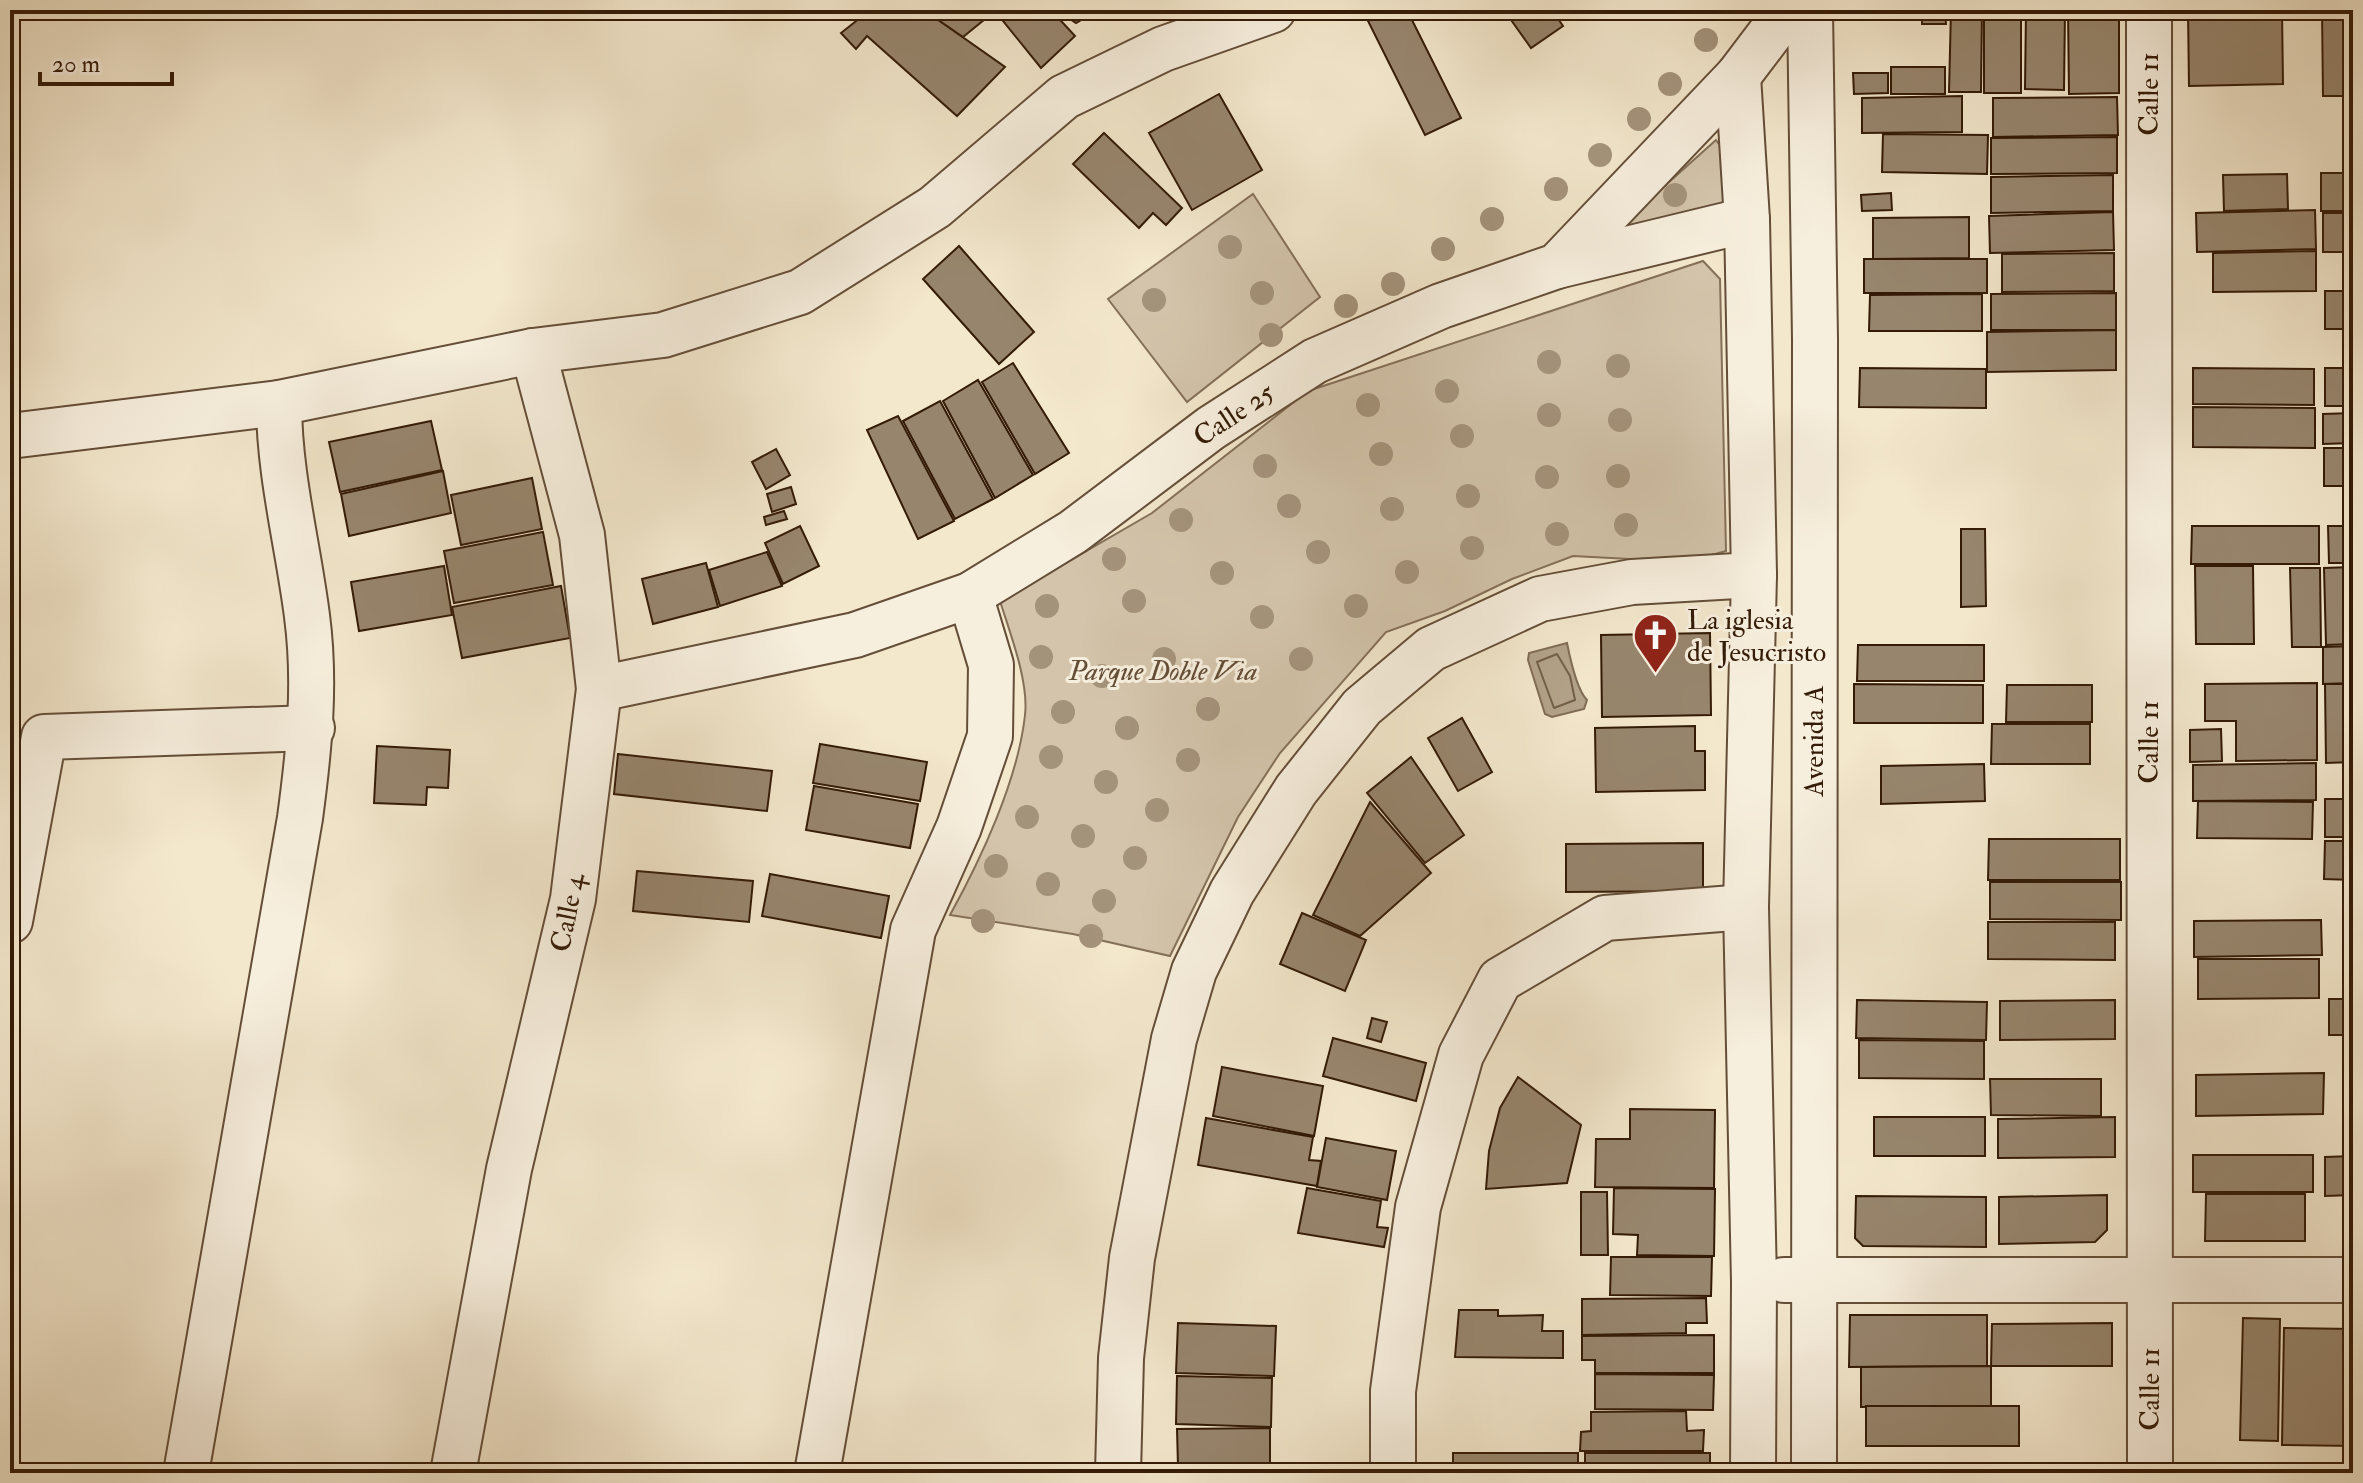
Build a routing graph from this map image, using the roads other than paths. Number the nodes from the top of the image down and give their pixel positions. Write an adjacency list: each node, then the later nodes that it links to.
1 (1273, 10): 8 (street)
2 (1788, 10): 5 (street, Calle 25)
3 (1810, 10): 17 (street, Avenida A)
4 (2149, 10): 18 (street, Calle 11)
5 (1738, 76): 6 (street); 7 (street, Calle 25)
6 (1747, 220): 7 (street); 11 (street)
7 (1557, 266): 12 (street, Calle 25)
8 (533, 351): 9 (street); 13 (street, Calle 4)
9 (279, 403): 10 (street); 14 (street)
10 (10, 436)
11 (1754, 575): 15 (street); 24 (street)
12 (970, 595): 13 (street, Calle 25); 23 (street)
13 (599, 689): 22 (street, Calle 4)
14 (312, 728): 16 (street); 21 (street)
15 (1746, 907): 20 (street); 25 (street)
16 (10, 921)
17 (1813, 1278): 18 (street); 20 (street); 27 (street, Avenida A)
18 (2149, 1280): 19 (street); 28 (street, Calle 11)
19 (2353, 1280)
20 (1754, 1282): 26 (street)
21 (186, 1473)
22 (453, 1473)
23 (817, 1473)
24 (1118, 1473)
25 (1393, 1473)
26 (1753, 1473)
27 (1814, 1473)
28 (2150, 1473)

